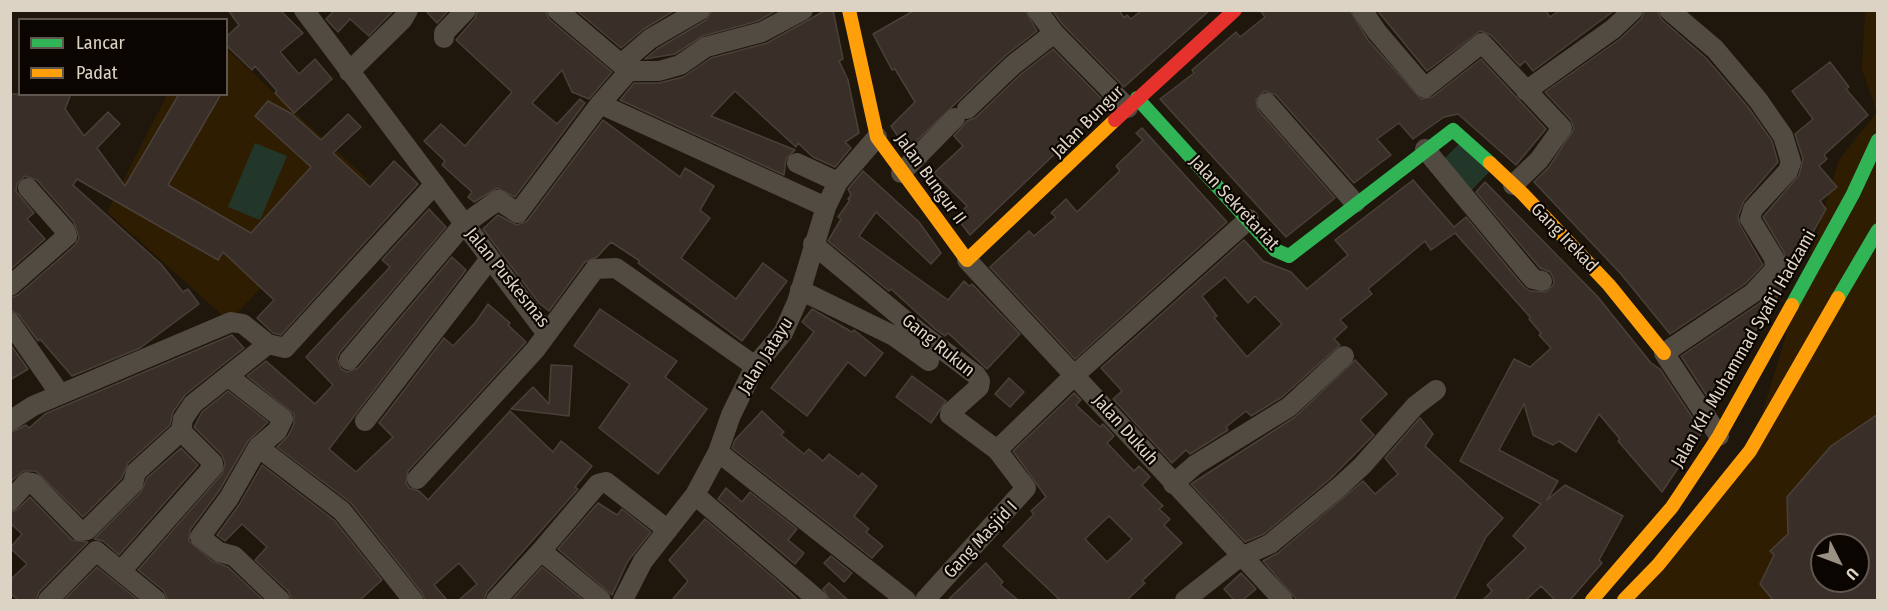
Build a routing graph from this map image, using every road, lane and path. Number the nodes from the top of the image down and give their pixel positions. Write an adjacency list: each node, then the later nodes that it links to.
1 (304, 10): 16 (street, Jalan Puskesmas)
2 (408, 10): 16 (street)
3 (466, 10): 14 (street)
4 (557, 10): 15 (street)
5 (700, 10): 15 (street)
6 (802, 10): 15 (street)
7 (849, 10): 22 (street, Jalan Bungur II)
8 (1037, 10): 13 (street)
9 (1362, 10): 17 (street)
10 (1633, 10): 17 (street)
11 (1669, 10): 46 (street)
12 (1228, 13): 18 (street, Jalan Bungur)
13 (1054, 33): 18 (street); 27 (street)
14 (444, 38)
15 (626, 67): 20 (street)
16 (349, 72): 29 (street, Jalan Puskesmas)
17 (1526, 91): 30 (street)
18 (1133, 103): 34 (street, Jalan Sekretariat); 39 (street, Jalan Bungur)
19 (1267, 103): 32 (street)
20 (600, 104): 33 (street); 35 (street)
21 (1455, 131): 24 (street, Jalan Sekretariat); 30 (street, Gang Irekad)
22 (877, 137): 27 (street, Jalan Bungur II); 28 (street, Jalan Jatayu)
23 (1878, 140): 25 (street, Jalan KH. Muhammad Syafi'i Hadzami)
24 (1425, 149): 32 (street, Jalan Sekretariat); 40 (street)
25 (1873, 157): 58 (street, Jalan KH. Muhammad Syafi'i Hadzami)
26 (797, 163): 28 (street)
27 (901, 173): 39 (street, Jalan Bungur II)
28 (838, 182): 33 (street, Jalan Jatayu)
29 (435, 184): 35 (street, Jalan Puskesmas); 45 (street)
30 (1513, 185): 46 (street, Gang Irekad)
31 (28, 188): 41 (street)
32 (1355, 202): 34 (street, Jalan Sekretariat)
33 (826, 207): 37 (street, Jalan Jatayu)
34 (1249, 219): 51 (street)
35 (463, 225): 38 (street, Jalan Puskesmas); 48 (street)
36 (1876, 227): 67 (street)
37 (813, 244): 42 (street, Jalan Jatayu); 60 (street, Gang Rukun)
38 (489, 260): 44 (street, Jalan Puskesmas); 56 (street)
39 (967, 260): 51 (street, Jalan Dukuh)
40 (1542, 281)
41 (10, 286)
42 (800, 290): 49 (street); 50 (street, Jalan Jatayu)
43 (10, 322): 54 (street)
44 (547, 334): 50 (street, Jalan Puskesmas); 62 (street)
45 (268, 344): 52 (street); 54 (street)
46 (1664, 353): 58 (street, Gang Irekad)
47 (1344, 356): 63 (street)
48 (349, 360)
49 (929, 361)
50 (755, 366): 61 (street, Jalan Jatayu)
51 (1075, 375): 60 (street); 63 (street, Jalan Dukuh)
52 (229, 376): 57 (street); 59 (street)
53 (1436, 390): 70 (street)
54 (60, 394): 55 (street)
55 (10, 421)
56 (365, 422)
57 (181, 430): 65 (street); 71 (street)
58 (1719, 436): 66 (street, Jalan KH. Muhammad Syafi'i Hadzami)
59 (258, 447): 74 (street); 75 (street)
60 (997, 450): 81 (street, Gang Masjid I)
61 (718, 452): 64 (street, Jalan Jatayu); 80 (street)
62 (417, 479)
63 (1173, 484): 70 (street, Jalan Dukuh)
64 (695, 495): 68 (street, Jalan Jatayu); 79 (street)
65 (10, 501)
66 (1672, 507): 67 (street); 84 (street, Jalan KH. Muhammad Syafi'i Hadzami)
67 (1695, 520): 85 (street)
68 (668, 530): 69 (street); 78 (street, Jalan Jatayu)
69 (541, 551): 76 (street); 77 (street)
70 (1244, 556): 82 (street); 83 (street, Jalan Dukuh)
71 (121, 571): 72 (street); 73 (street)
72 (48, 600)
73 (156, 600)
74 (280, 600)
75 (413, 600)
76 (496, 600)
77 (601, 600)
78 (623, 600)
79 (818, 600)
80 (906, 600)
81 (925, 600)
82 (1185, 600)
83 (1283, 600)
84 (1592, 600)
85 (1624, 600)

